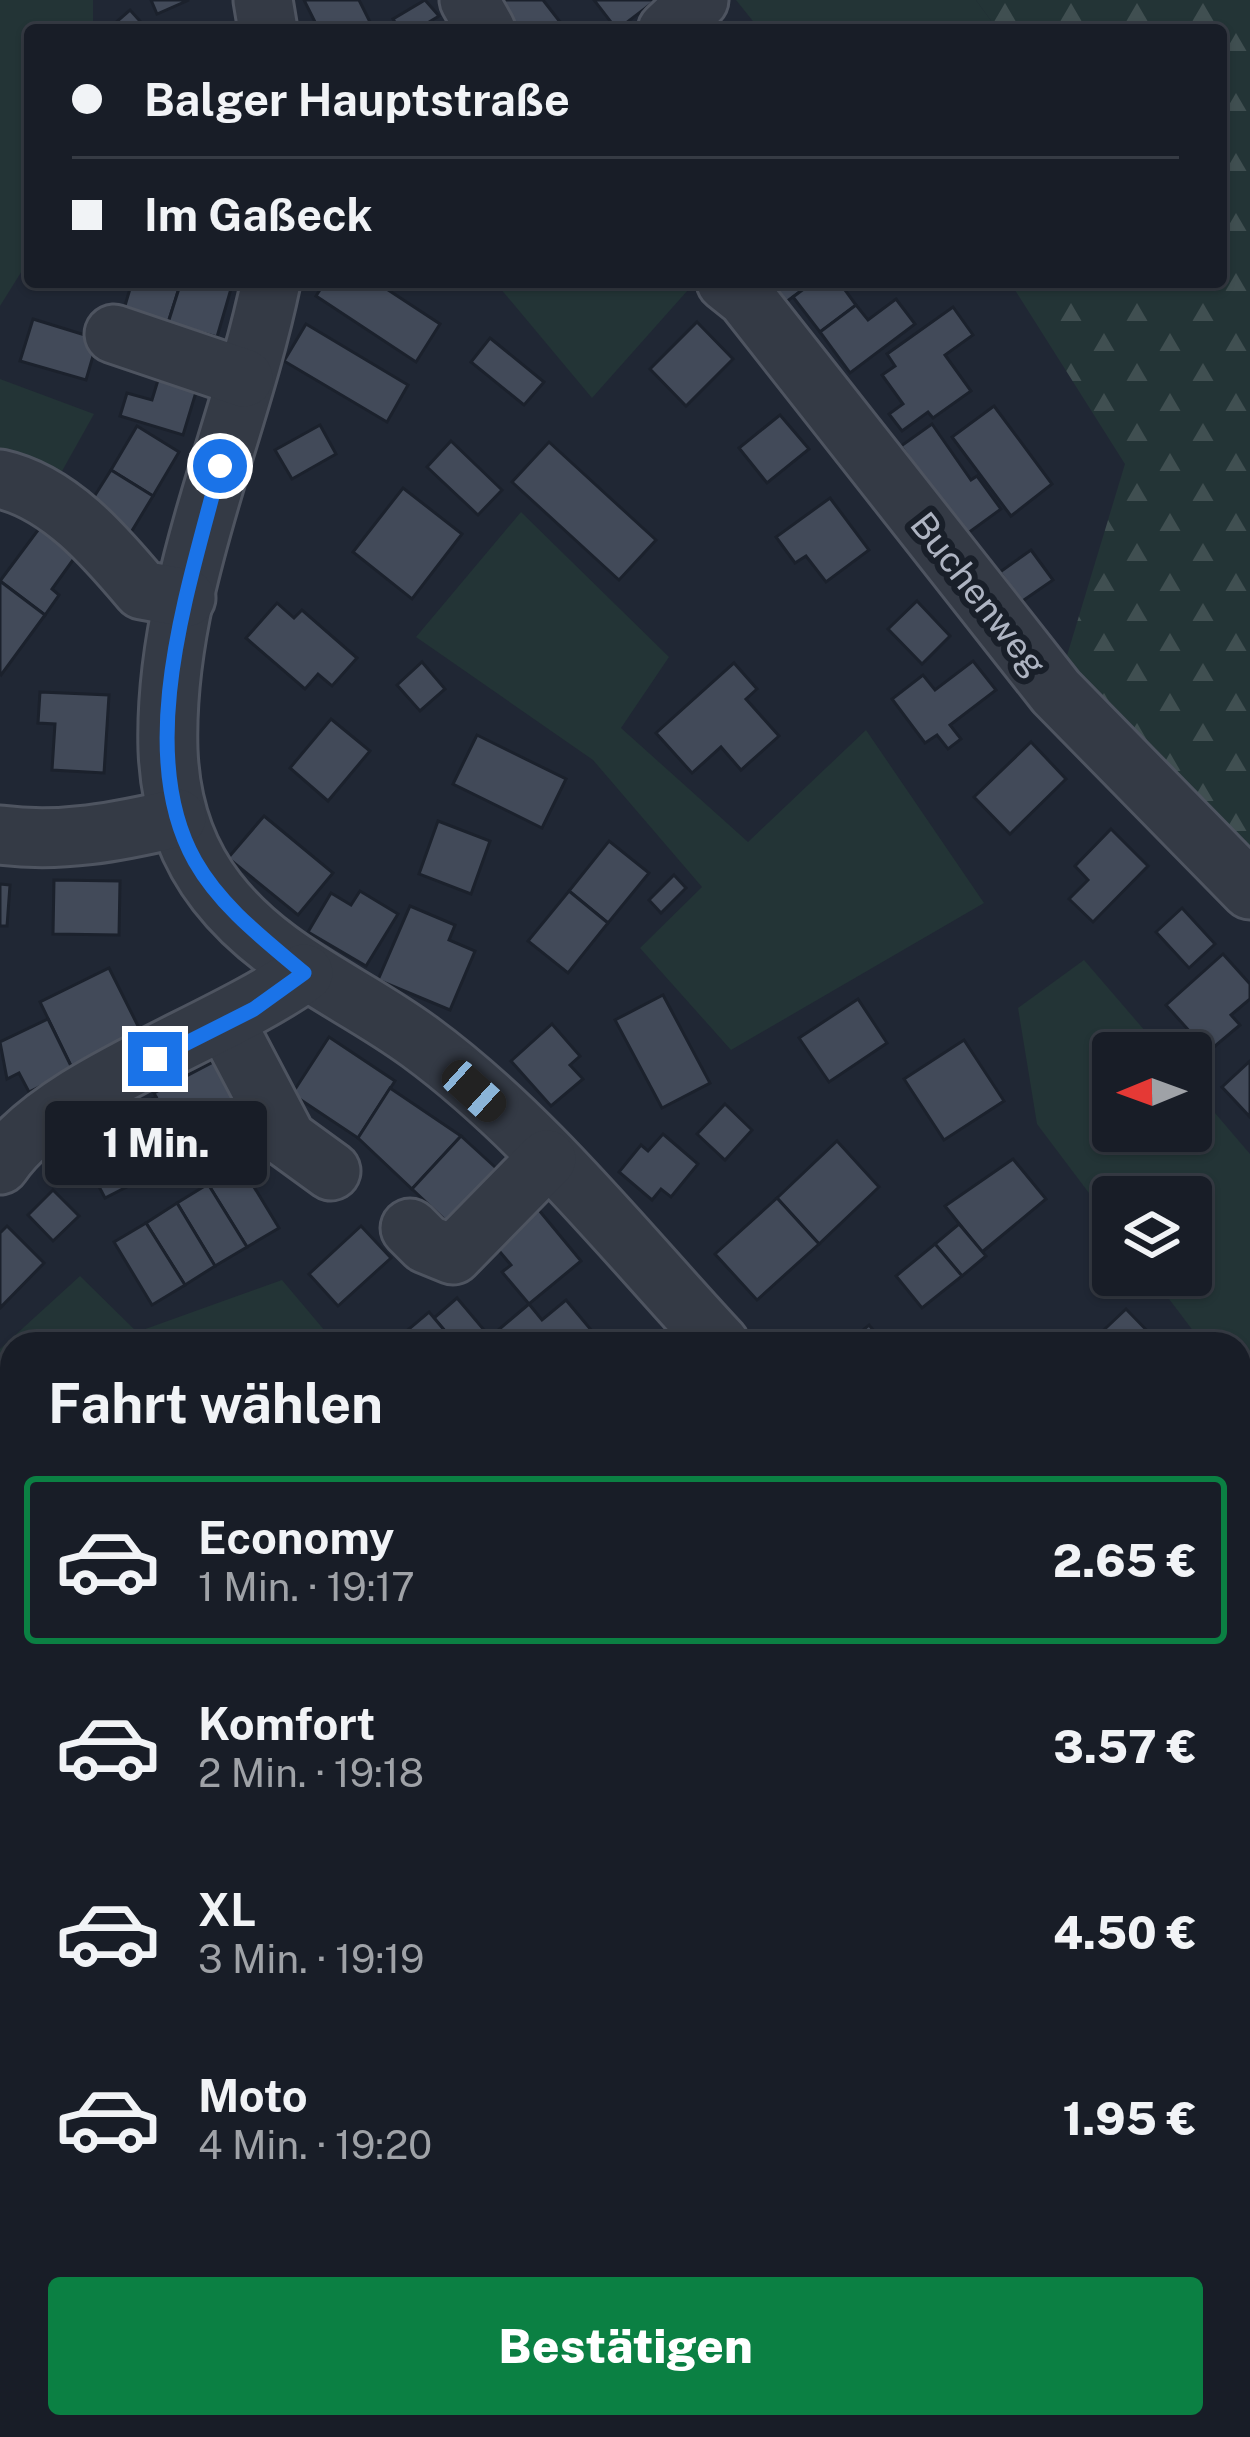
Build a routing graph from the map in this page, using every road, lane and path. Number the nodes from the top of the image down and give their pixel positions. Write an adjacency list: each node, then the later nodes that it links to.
1 (699, 0): 2 (street)
2 (673, 24)
3 (269, 288): 6 (street)
4 (734, 288): 11 (street, Buchenweg)
5 (114, 334): 6 (street)
6 (244, 378): 8 (street)
7 (0, 479): 8 (street)
8 (186, 598): 9 (street)
9 (177, 818): 10 (street); 12 (street)
10 (0, 835)
11 (1250, 890)
12 (304, 973): 13 (street); 14 (street)
13 (226, 1023): 15 (street); 16 (street)
14 (547, 1159): 17 (street); 18 (street)
15 (0, 1165)
16 (331, 1171)
17 (410, 1228)
18 (709, 1332)

